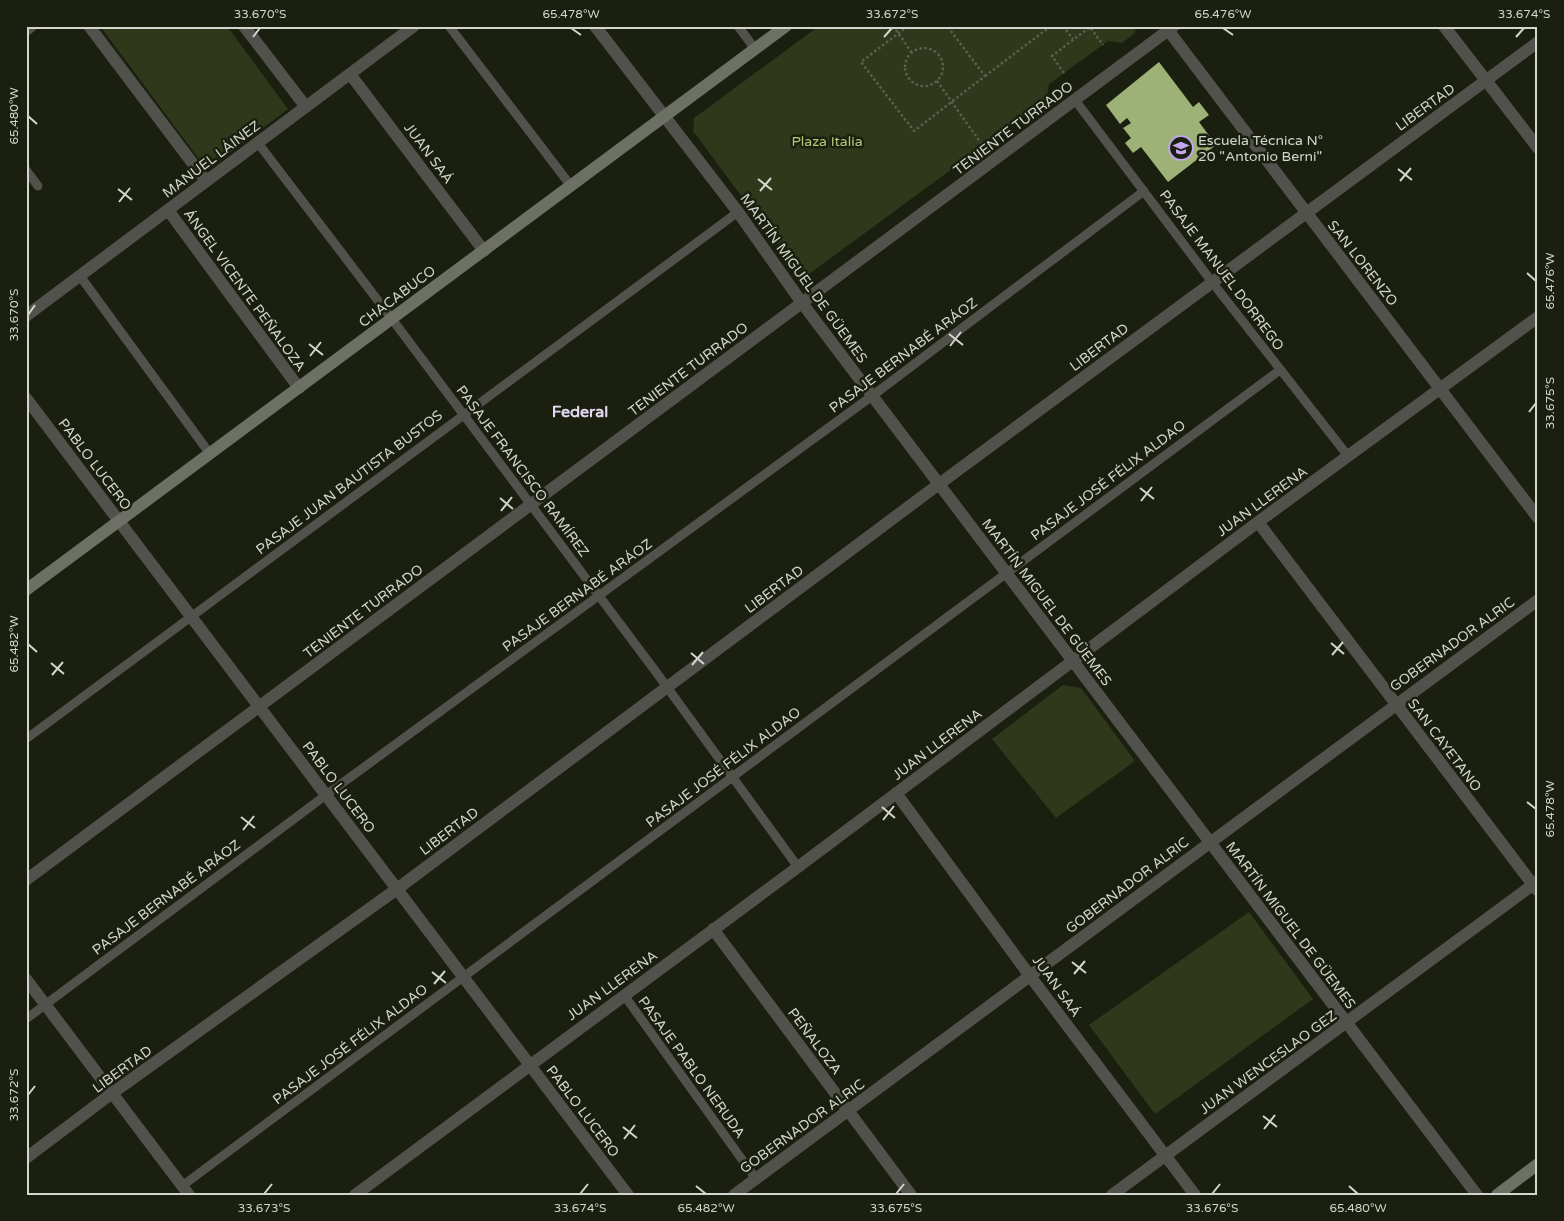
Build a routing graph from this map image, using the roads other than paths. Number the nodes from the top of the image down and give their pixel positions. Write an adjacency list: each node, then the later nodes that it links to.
1 (31, 26): 11 (street)
2 (89, 26): 22 (street)
3 (244, 26): 17 (street)
4 (414, 26): 14 (street, MANUEL LÁINEZ)
5 (449, 26): 24 (lane)
6 (595, 26): 18 (street, MARTÍN MIGUEL DE GÜEMES)
7 (738, 26): 13 (lane)
8 (786, 26): 13 (main road, CHACABUCO)
9 (1444, 26): 15 (street)
10 (1169, 28): 16 (street, TENIENTE TURRADO); 28 (street, SAN LORENZO)
11 (26, 30)
12 (1538, 42): 15 (street, LIBERTAD)
13 (756, 49): 18 (main road, CHACABUCO)
14 (350, 74): 17 (street, MANUEL LÁINEZ); 29 (street, JUAN SAÁ)
15 (1485, 81): 20 (street); 28 (street, LIBERTAD)
16 (1075, 100): 25 (lane, PASAJE MANUEL DORREGO); 32 (street, TENIENTE TURRADO)
17 (306, 106): 19 (street, MANUEL LÁINEZ)
18 (665, 117): 24 (main road, CHACABUCO); 27 (street, MARTÍN MIGUEL DE GÜEMES)
19 (258, 143): 22 (street, MANUEL LÁINEZ); 35 (lane, PASAJE FRANCISCO RAMÍREZ)
20 (1538, 148)
21 (26, 170): 23 (lane)
22 (206, 182): 26 (street, MANUEL LÁINEZ)
23 (38, 186)
24 (571, 186): 29 (main road, CHACABUCO)
25 (1144, 191): 31 (lane, PASAJE MANUEL DORREGO); 39 (lane, PASAJE BERNABÉ ARÁOZ)
26 (168, 210): 30 (street, MANUEL LÁINEZ); 37 (street, ÁNGEL VICENTE PEÑALOZA)
27 (738, 212): 32 (street, MARTÍN MIGUEL DE GÜEMES); 41 (lane, PASAJE JUAN BAUTISTA BUSTOS)
28 (1306, 213): 31 (street, LIBERTAD); 38 (street, SAN LORENZO)
29 (484, 250): 35 (main road, CHACABUCO)
30 (80, 276): 33 (street, MANUEL LÁINEZ); 42 (lane)
31 (1212, 282): 36 (lane, PASAJE MANUEL DORREGO); 44 (street, LIBERTAD)
32 (802, 303): 39 (street, MARTÍN MIGUEL DE GÜEMES); 45 (street, TENIENTE TURRADO)
33 (26, 316)
34 (1538, 317): 38 (street, JUAN LLERENA)
35 (392, 319): 37 (main road, CHACABUCO); 41 (lane, PASAJE FRANCISCO RAMÍREZ)
36 (1280, 370): 43 (lane, PASAJE MANUEL DORREGO); 49 (lane, PASAJE JOSÉ FÉLIX ALDAO)
37 (298, 388): 42 (main road, CHACABUCO)
38 (1440, 388): 43 (street, JUAN LLERENA); 46 (street, SAN LORENZO)
39 (872, 396): 44 (street, MARTÍN MIGUEL DE GÜEMES); 51 (lane, PASAJE BERNABÉ ARÁOZ)
40 (26, 398): 47 (street, PABLO LUCERO)
41 (463, 414): 45 (lane, PASAJE FRANCISCO RAMÍREZ); 53 (lane, PASAJE JUAN BAUTISTA BUSTOS)
42 (210, 454): 47 (main road, CHACABUCO)
43 (1348, 456): 48 (street, JUAN LLERENA)
44 (939, 484): 49 (street, MARTÍN MIGUEL DE GÜEMES); 55 (street, LIBERTAD)
45 (530, 505): 51 (lane, PASAJE FRANCISCO RAMÍREZ); 57 (street, TENIENTE TURRADO)
46 (1538, 518)
47 (119, 521): 50 (main road, CHACABUCO); 53 (street, PABLO LUCERO)
48 (1258, 522): 54 (street, JUAN LLERENA); 56 (street, SAN CAYETANO)
49 (1006, 573): 54 (street, MARTÍN MIGUEL DE GÜEMES); 59 (lane, PASAJE JOSÉ FÉLIX ALDAO)
50 (27, 588)
51 (599, 596): 55 (lane, PASAJE FRANCISCO RAMÍREZ); 61 (lane, PASAJE BERNABÉ ARÁOZ)
52 (1538, 600): 56 (street, GOBERNADOR ALRIC)
53 (191, 616): 57 (street, PABLO LUCERO); 58 (lane, PASAJE JUAN BAUTISTA BUSTOS)
54 (1073, 661): 60 (street, JUAN LLERENA); 62 (street, MARTÍN MIGUEL DE GÜEMES)
55 (667, 687): 59 (lane, PASAJE FRANCISCO RAMÍREZ); 66 (street, LIBERTAD)
56 (1395, 705): 62 (street, GOBERNADOR ALRIC); 65 (street, SAN CAYETANO)
57 (260, 706): 61 (street, PABLO LUCERO); 64 (street, TENIENTE TURRADO)
58 (26, 739)
59 (732, 777): 63 (lane, PASAJE FRANCISCO RAMÍREZ); 69 (lane, PASAJE JOSÉ FÉLIX ALDAO)
60 (896, 793): 63 (street, JUAN LLERENA); 68 (street, JUAN SAÁ)
61 (326, 795): 66 (street, PABLO LUCERO); 72 (lane, PASAJE BERNABÉ ARÁOZ)
62 (1210, 842): 68 (street, GOBERNADOR ALRIC); 74 (street, MARTÍN MIGUEL DE GÜEMES)
63 (798, 867): 67 (street, JUAN LLERENA)
64 (26, 880)
65 (1536, 886): 74 (street, JUAN WENCESLAO GEZ)
66 (397, 889): 69 (street, PABLO LUCERO); 76 (street, LIBERTAD)
67 (713, 929): 71 (street, JUAN LLERENA); 77 (street, PEÑALOZA)
68 (1030, 976): 77 (street, GOBERNADOR ALRIC); 78 (street, JUAN SAÁ)
69 (463, 977): 75 (street, PABLO LUCERO); 82 (lane, PASAJE JOSÉ FÉLIX ALDAO)
70 (26, 979): 72 (street)
71 (624, 995): 75 (street, JUAN LLERENA); 81 (lane, PASAJE PABLO NERUDA)
72 (46, 1004): 73 (lane, PASAJE BERNABÉ ARÁOZ); 76 (street)
73 (26, 1019)
74 (1346, 1022): 78 (street, JUAN WENCESLAO GEZ); 89 (street, MARTÍN MIGUEL DE GÜEMES)
75 (530, 1065): 83 (street, JUAN LLERENA); 84 (street, PABLO LUCERO)
76 (111, 1094): 79 (street, LIBERTAD); 82 (street)
77 (848, 1110): 81 (street, GOBERNADOR ALRIC); 86 (street, PEÑALOZA)
78 (1165, 1156): 87 (street, JUAN WENCESLAO GEZ); 88 (street, JUAN SAÁ)
79 (26, 1158)
80 (1538, 1164): 90 (main road)
81 (756, 1178): 85 (street, GOBERNADOR ALRIC)
82 (186, 1190)
83 (355, 1195)
84 (628, 1195)
85 (734, 1195)
86 (911, 1195)
87 (1112, 1195)
88 (1195, 1195)
89 (1477, 1195)
90 (1497, 1195)

